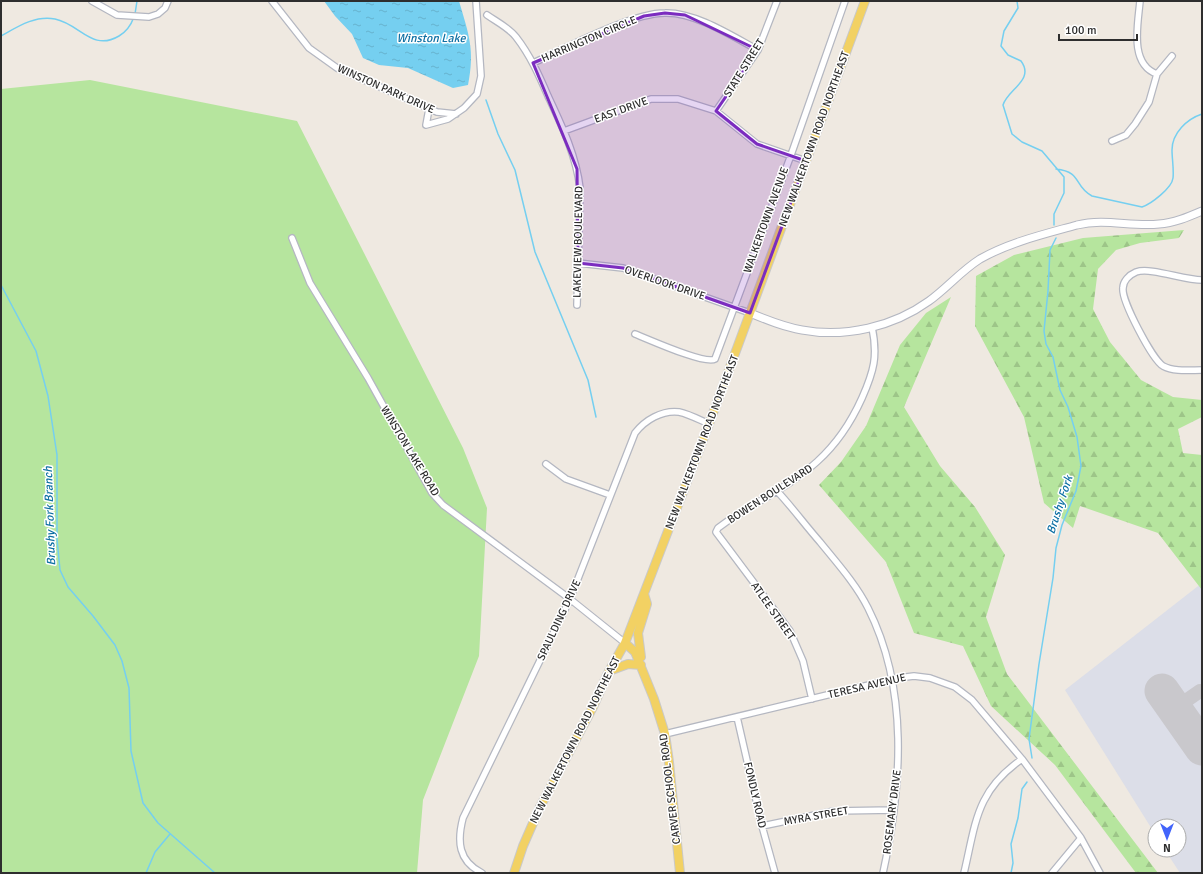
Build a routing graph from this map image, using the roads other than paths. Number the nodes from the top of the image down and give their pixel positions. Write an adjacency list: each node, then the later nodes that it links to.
1 (92, 1): 2 (street)
2 (168, 1)
3 (272, 1): 14 (street, WINSTON PARK DRIVE)
4 (476, 1): 16 (street)
5 (777, 1): 10 (street, STATE STREET)
6 (845, 1): 19 (street, WALKERTOWN AVENUE)
7 (865, 1): 20 (main road, NEW WALKERTOWN ROAD NORTHEAST)
8 (1140, 1): 13 (street)
9 (486, 15): 12 (street, LAKEVIEW BOULEVARD)
10 (758, 50): 12 (street, HARRINGTON CIRCLE); 15 (street, STATE STREET)
11 (1172, 56): 13 (street)
12 (533, 63): 17 (street, LAKEVIEW BOULEVARD)
13 (1157, 74): 18 (street)
14 (429, 109): 16 (street, WINSTON PARK DRIVE); 16 (street)
15 (716, 111): 17 (street, EAST DRIVE); 19 (street, EAST DRIVE)
16 (456, 114)
17 (564, 131): 23 (street, LAKEVIEW BOULEVARD)
18 (1112, 141)
19 (791, 155): 20 (street, EAST DRIVE); 26 (street, WALKERTOWN AVENUE)
20 (806, 161): 27 (main road, NEW WALKERTOWN ROAD NORTHEAST)
21 (1202, 211): 28 (street)
22 (292, 238): 37 (street, WINSTON LAKE ROAD)
23 (578, 263): 25 (street, LAKEVIEW BOULEVARD); 26 (street, OVERLOOK DRIVE)
24 (1202, 280): 30 (street)
25 (577, 305)
26 (734, 308): 27 (street, OVERLOOK DRIVE); 29 (street, WALKERTOWN AVENUE)
27 (750, 314): 28 (street); 31 (main road, NEW WALKERTOWN ROAD NORTHEAST)
28 (872, 327): 33 (street, BOWEN BOULEVARD)
29 (635, 334)
30 (1202, 370)
31 (709, 424): 34 (street, SPAULDING DRIVE); 36 (main road, NEW WALKERTOWN ROAD NORTHEAST)
32 (546, 464): 34 (street)
33 (776, 491): 35 (street, BOWEN BOULEVARD); 41 (street, ROSEMARY DRIVE)
34 (610, 495): 37 (street, SPAULDING DRIVE)
35 (716, 532): 42 (street, ATLEE STREET)
36 (644, 594): 38 (main road, NEW WALKERTOWN ROAD NORTHEAST); 39 (main road)
37 (570, 599): 38 (street, WINSTON LAKE ROAD); 49 (street, SPAULDING DRIVE)
38 (625, 643): 39 (main road, CARVER SCHOOL ROAD); 40 (main road, NEW WALKERTOWN ROAD NORTHEAST)
39 (641, 665): 40 (main road); 44 (main road, CARVER SCHOOL ROAD)
40 (609, 671): 50 (main road, NEW WALKERTOWN ROAD NORTHEAST)
41 (893, 679): 42 (street, TERESA AVENUE); 45 (street, TERESA AVENUE); 46 (street, ROSEMARY DRIVE)
42 (812, 699): 43 (street, TERESA AVENUE)
43 (737, 717): 44 (street, TERESA AVENUE); 47 (street, FONDLY ROAD)
44 (665, 734): 51 (main road, CARVER SCHOOL ROAD)
45 (1022, 759): 48 (street, TERESA AVENUE); 54 (street)
46 (894, 810): 47 (street, MYRA STREET); 53 (street, ROSEMARY DRIVE)
47 (762, 826): 52 (street, FONDLY ROAD)
48 (1081, 838): 55 (street); 56 (street, TERESA AVENUE)
49 (482, 873)
50 (514, 873)
51 (680, 873)
52 (775, 873)
53 (883, 873)
54 (964, 873)
55 (1052, 873)
56 (1100, 873)

